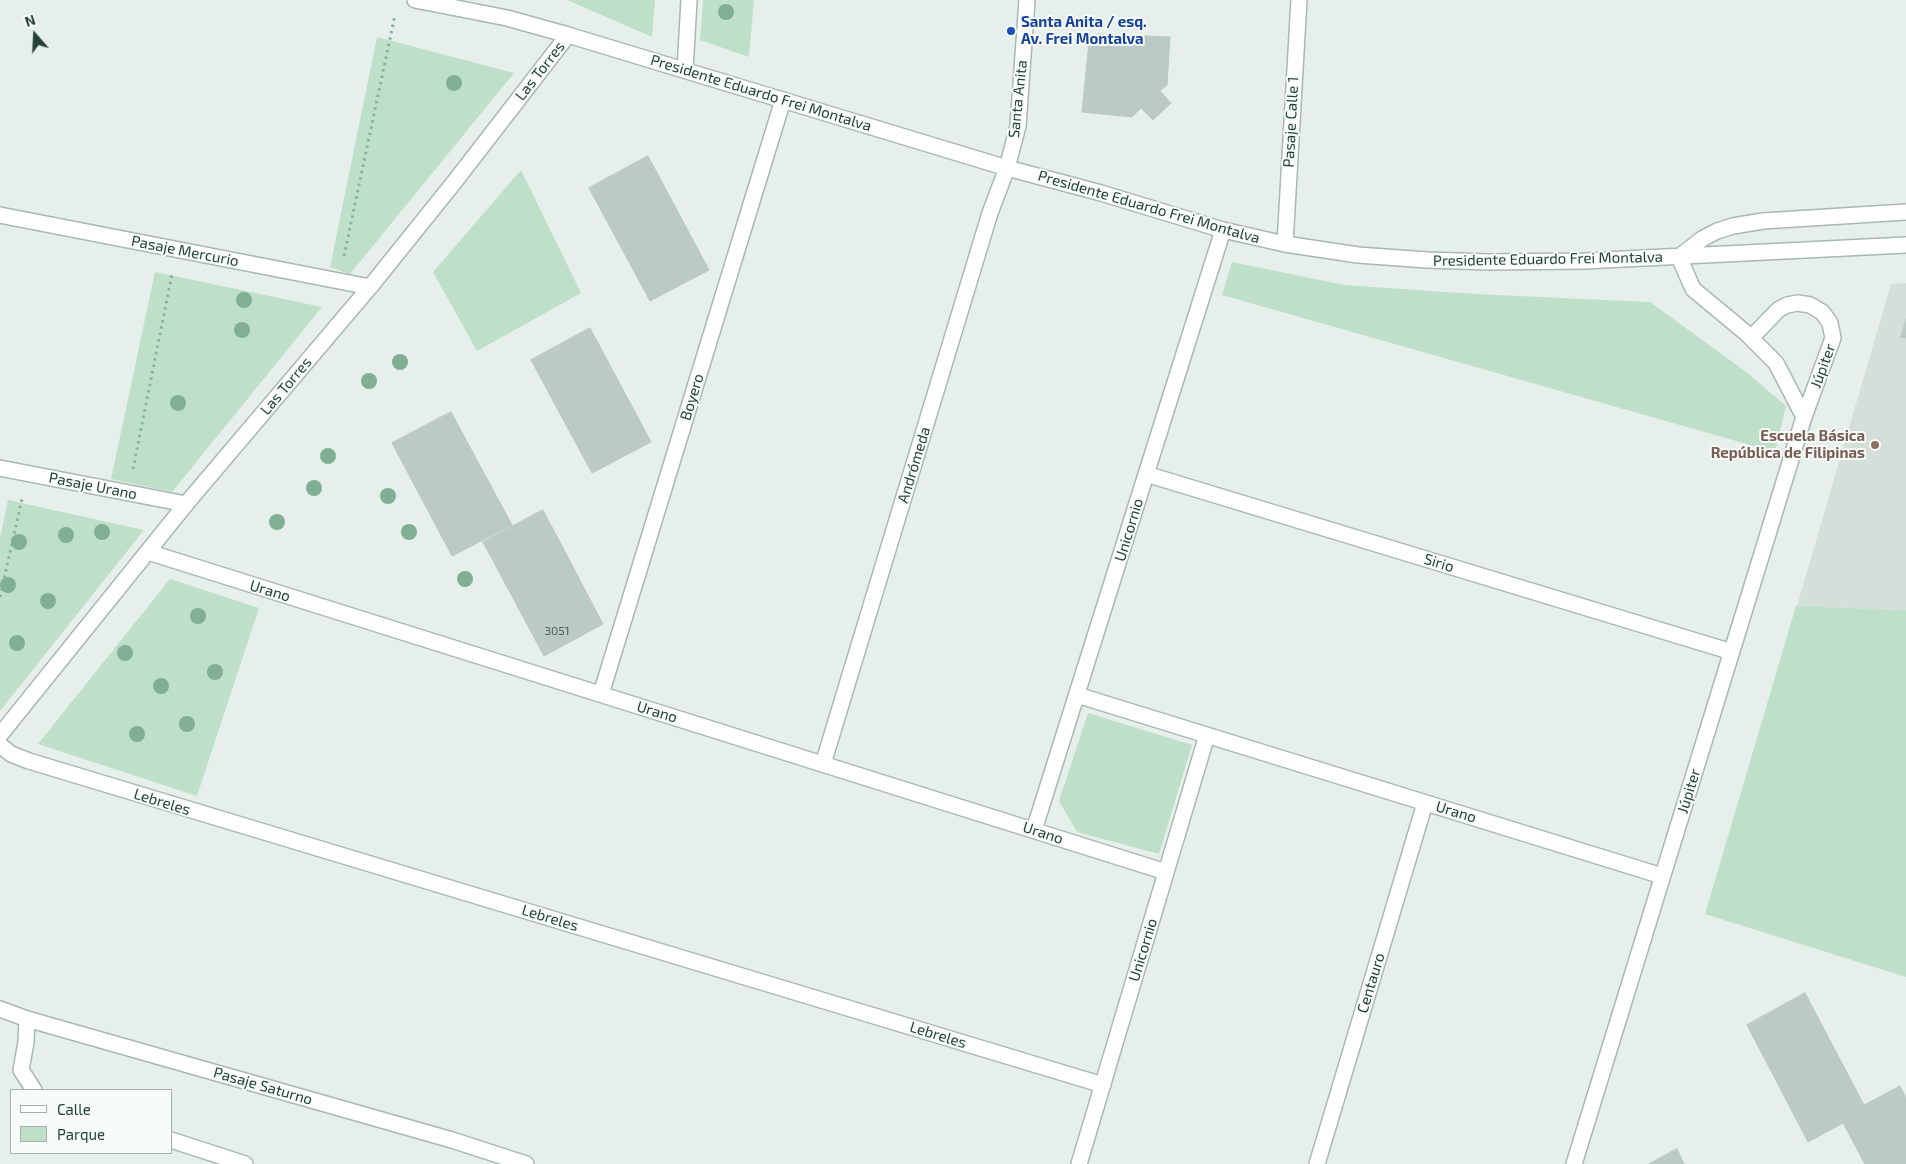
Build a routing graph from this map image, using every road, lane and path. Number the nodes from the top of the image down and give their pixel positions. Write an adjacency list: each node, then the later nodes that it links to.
1 (415, 0): 6 (street, Presidente Eduardo Frei Montalva)
2 (689, 0): 7 (street)
3 (1027, 0): 9 (street, Santa Anita)
4 (1299, 0): 13 (street, Pasaje Calle 1)
5 (397, 10): 17 (path)
6 (568, 35): 7 (street, Presidente Eduardo Frei Montalva); 18 (street, Las Torres)
7 (684, 70): 8 (street, Presidente Eduardo Frei Montalva)
8 (783, 100): 9 (street, Presidente Eduardo Frei Montalva); 29 (street, Boyero)
9 (1007, 168): 12 (street, Presidente Eduardo Frei Montalva); 34 (street, Andrómeda)
10 (1906, 212): 16 (street)
11 (0, 215): 15 (street, Pasaje Mercurio)
12 (1222, 230): 13 (street, Presidente Eduardo Frei Montalva); 23 (street, Unicornio)
13 (1284, 244): 16 (street, Presidente Eduardo Frei Montalva)
14 (1906, 245): 16 (street, Presidente Eduardo Frei Montalva)
15 (177, 249): 17 (street, Pasaje Mercurio); 24 (path)
16 (1679, 257): 19 (street, Júpiter)
17 (339, 281): 18 (street, Pasaje Mercurio)
18 (370, 287): 25 (street, Las Torres)
19 (1751, 338): 20 (street, Júpiter); 20 (street, Júpiter)
20 (1804, 417): 28 (street, Júpiter)
21 (0, 468): 22 (street, Pasaje Urano)
22 (28, 474): 24 (street, Pasaje Urano); 27 (path)
23 (1146, 474): 28 (street, Sirio); 30 (street, Unicornio)
24 (129, 493): 25 (street, Pasaje Urano)
25 (186, 504): 26 (street, Las Torres)
26 (148, 552): 29 (street, Urano); 31 (street, Las Torres)
27 (0, 597)
28 (1732, 652): 38 (street, Júpiter)
29 (601, 694): 34 (street, Urano)
30 (1077, 695): 32 (street, Urano); 36 (street, Unicornio)
31 (0, 735)
32 (1207, 735): 35 (street, Urano); 37 (street, Unicornio)
33 (0, 745): 41 (street, Lebreles)
34 (824, 764): 36 (street, Urano)
35 (1425, 803): 38 (street, Urano); 47 (street, Centauro)
36 (1034, 830): 37 (street, Urano)
37 (1166, 872): 41 (street, Unicornio)
38 (1662, 876): 48 (street, Júpiter)
39 (0, 1009): 40 (street, Pasaje Saturno)
40 (27, 1019): 42 (street); 45 (street, Pasaje Saturno)
41 (1103, 1085): 46 (street, Unicornio)
42 (33, 1089)
43 (172, 1140): 44 (street)
44 (245, 1164)
45 (526, 1164)
46 (1079, 1164)
47 (1317, 1164)
48 (1574, 1164)

